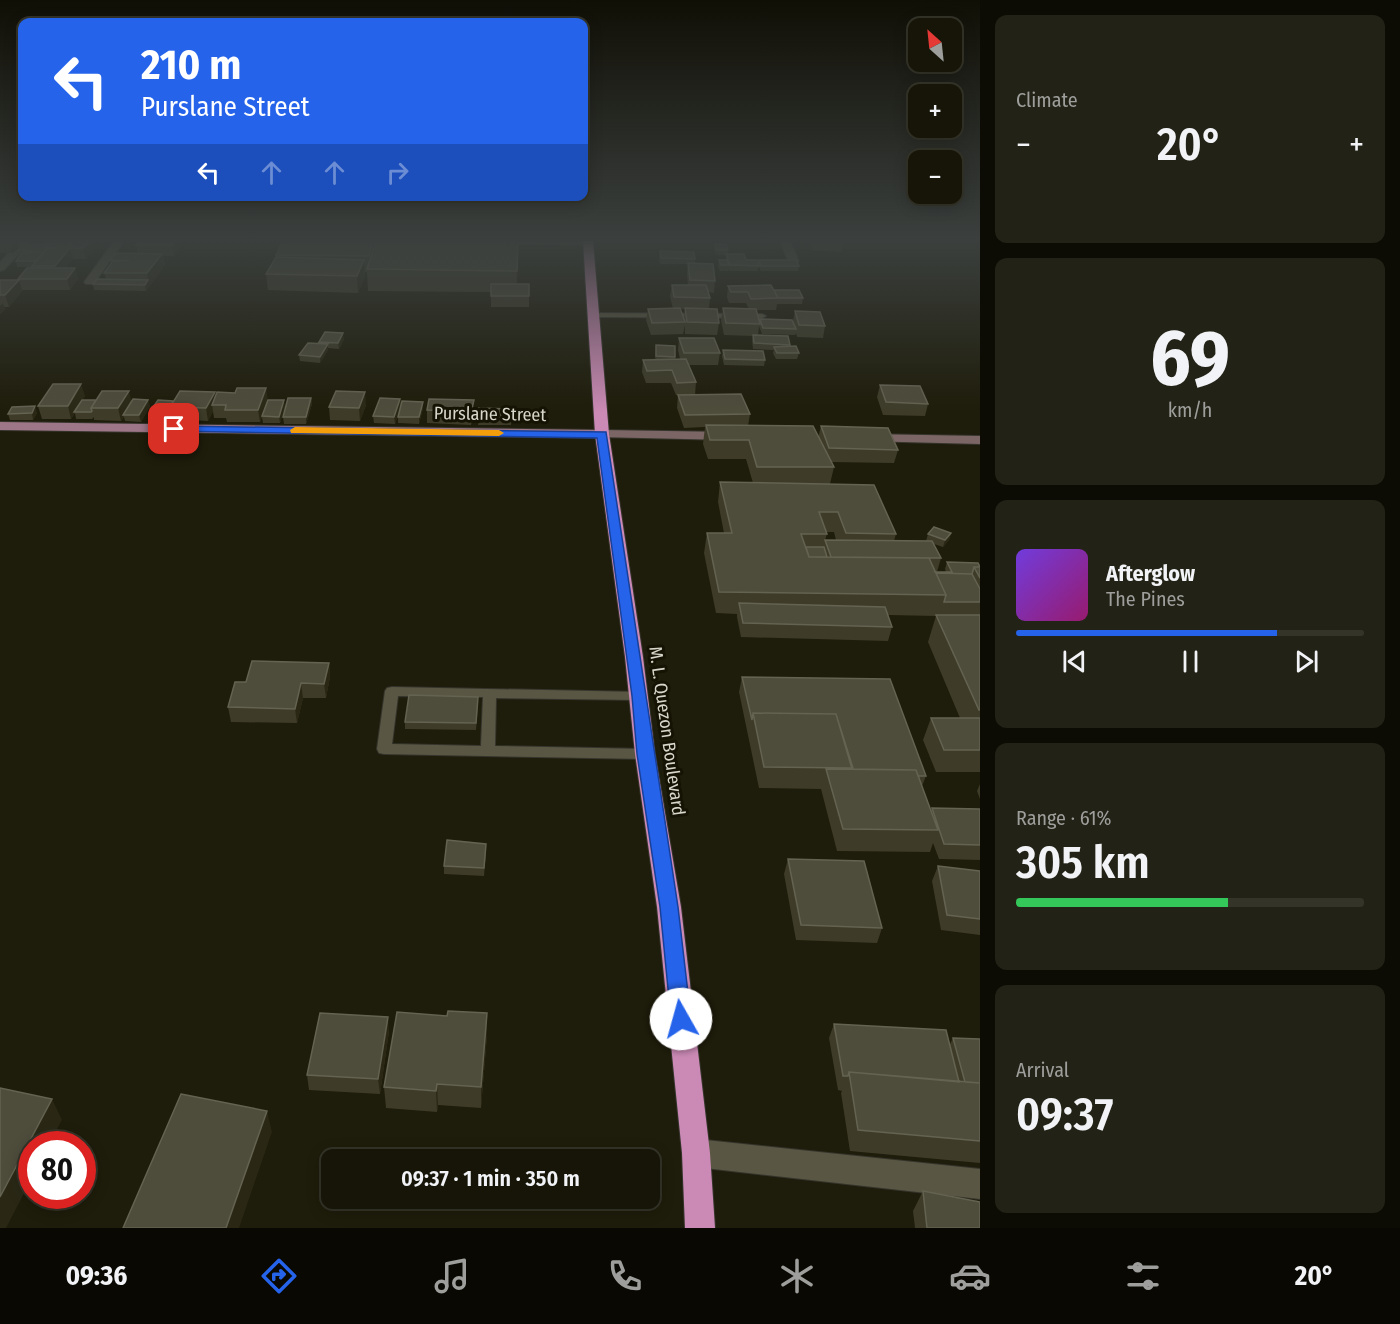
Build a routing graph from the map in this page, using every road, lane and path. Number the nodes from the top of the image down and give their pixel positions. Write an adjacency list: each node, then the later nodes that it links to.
1 (592, 298): 2 (highway, M. L. Quezon Boulevard)
2 (593, 315): 3 (lane); 5 (highway, M. L. Quezon Boulevard)
3 (762, 316)
4 (0, 426): 5 (main road, Purslane Street)
5 (602, 435): 6 (street, Purslane Street); 10 (highway, M. L. Quezon Boulevard)
6 (744, 436)
7 (850, 438): 8 (street)
8 (980, 440)
9 (490, 693): 10 (lane); 11 (lane); 11 (lane)
10 (639, 696): 12 (highway, M. L. Quezon Boulevard)
11 (488, 751): 12 (lane)
12 (645, 754): 13 (highway, M. L. Quezon Boulevard)
13 (696, 1153): 14 (street); 15 (highway, M. L. Quezon Boulevard)
14 (980, 1184)
15 (700, 1228)

